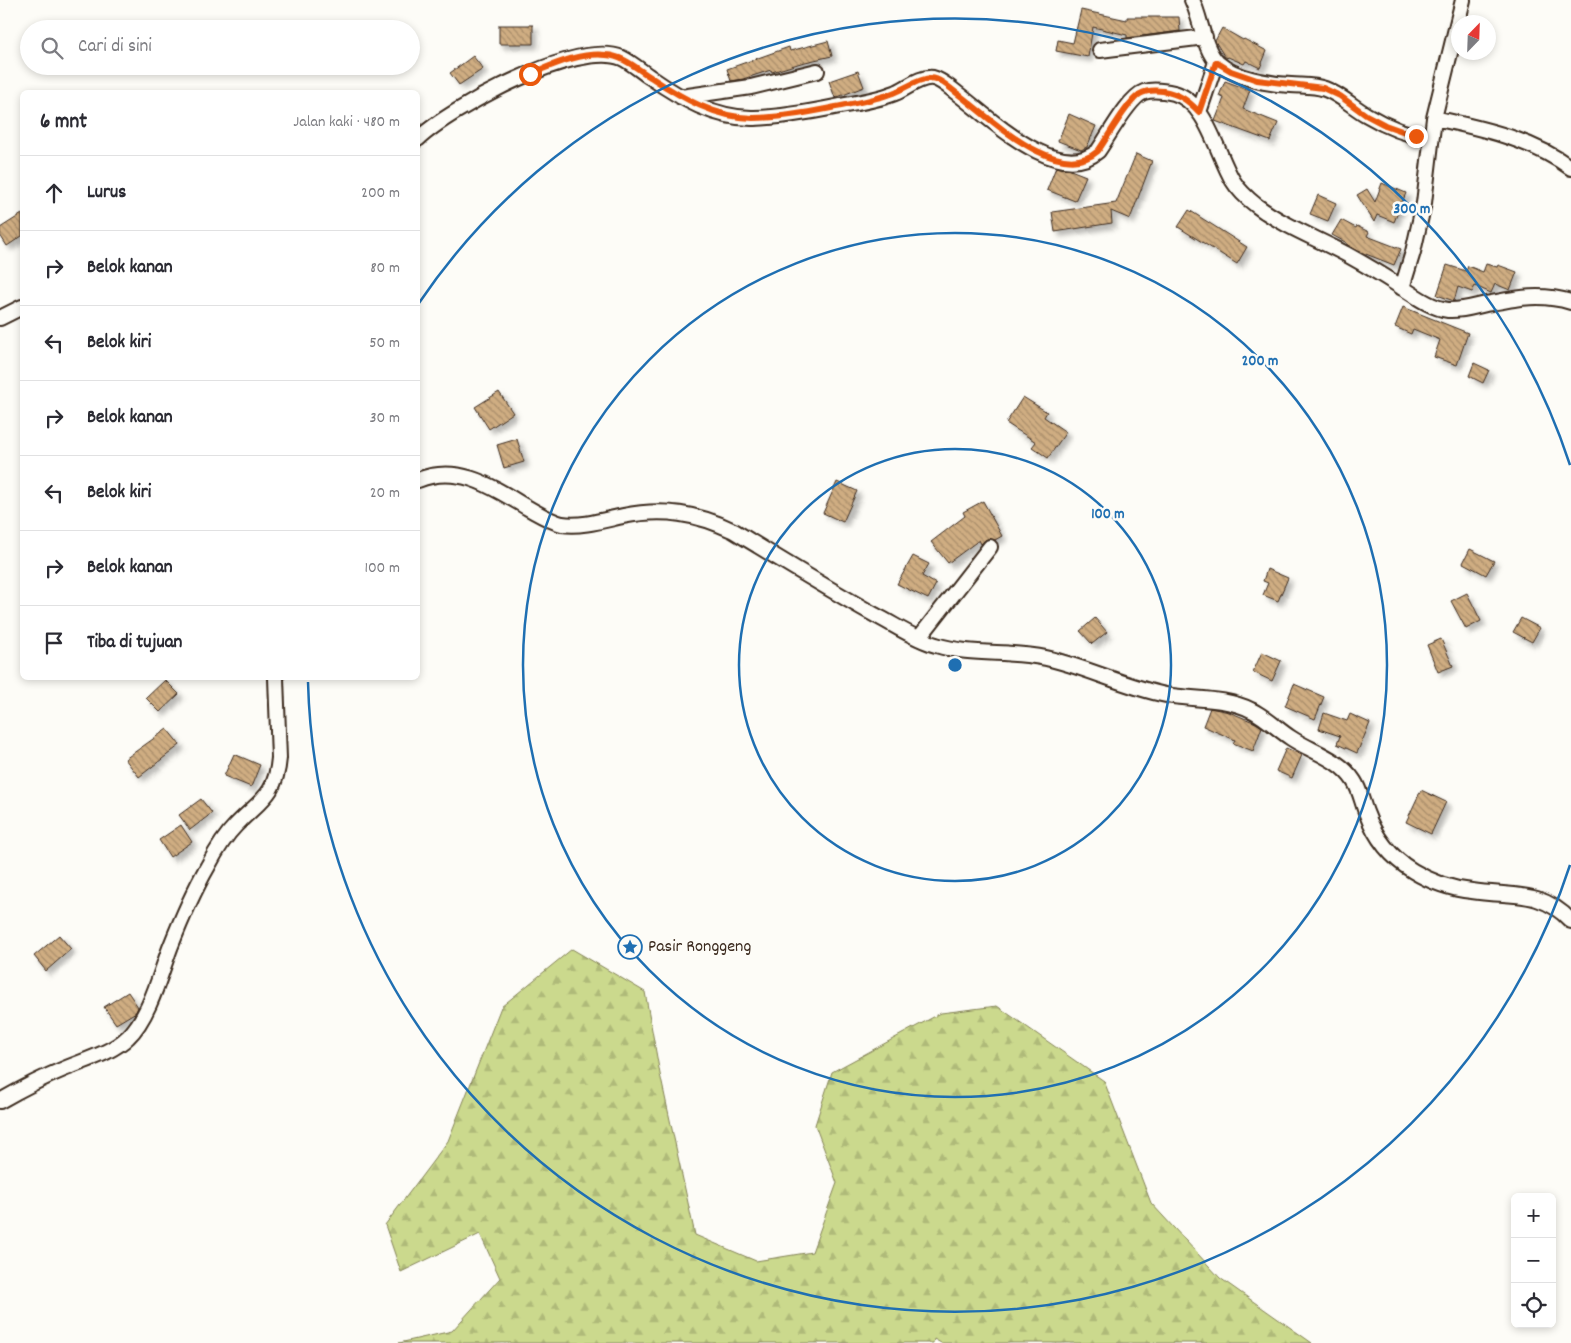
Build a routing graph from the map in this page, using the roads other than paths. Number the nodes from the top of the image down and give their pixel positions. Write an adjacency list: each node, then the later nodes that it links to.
1 (1192, 0): 3 (street)
2 (1463, 0): 9 (street)
3 (1205, 37): 4 (street); 5 (street)
4 (1100, 50)
5 (1216, 62): 8 (street); 11 (street)
6 (817, 71): 7 (street)
7 (681, 96): 8 (street); 10 (street)
8 (1199, 112): 13 (street)
9 (1434, 118): 11 (street); 12 (street)
10 (420, 137)
11 (1431, 139): 13 (street)
12 (1571, 168)
13 (1402, 288): 14 (street)
14 (1571, 302)
15 (20, 308): 16 (street)
16 (0, 318)
17 (420, 479): 19 (street)
18 (990, 547): 19 (street)
19 (919, 638): 21 (street)
20 (276, 680): 22 (street)
21 (1571, 921)
22 (0, 1101)

